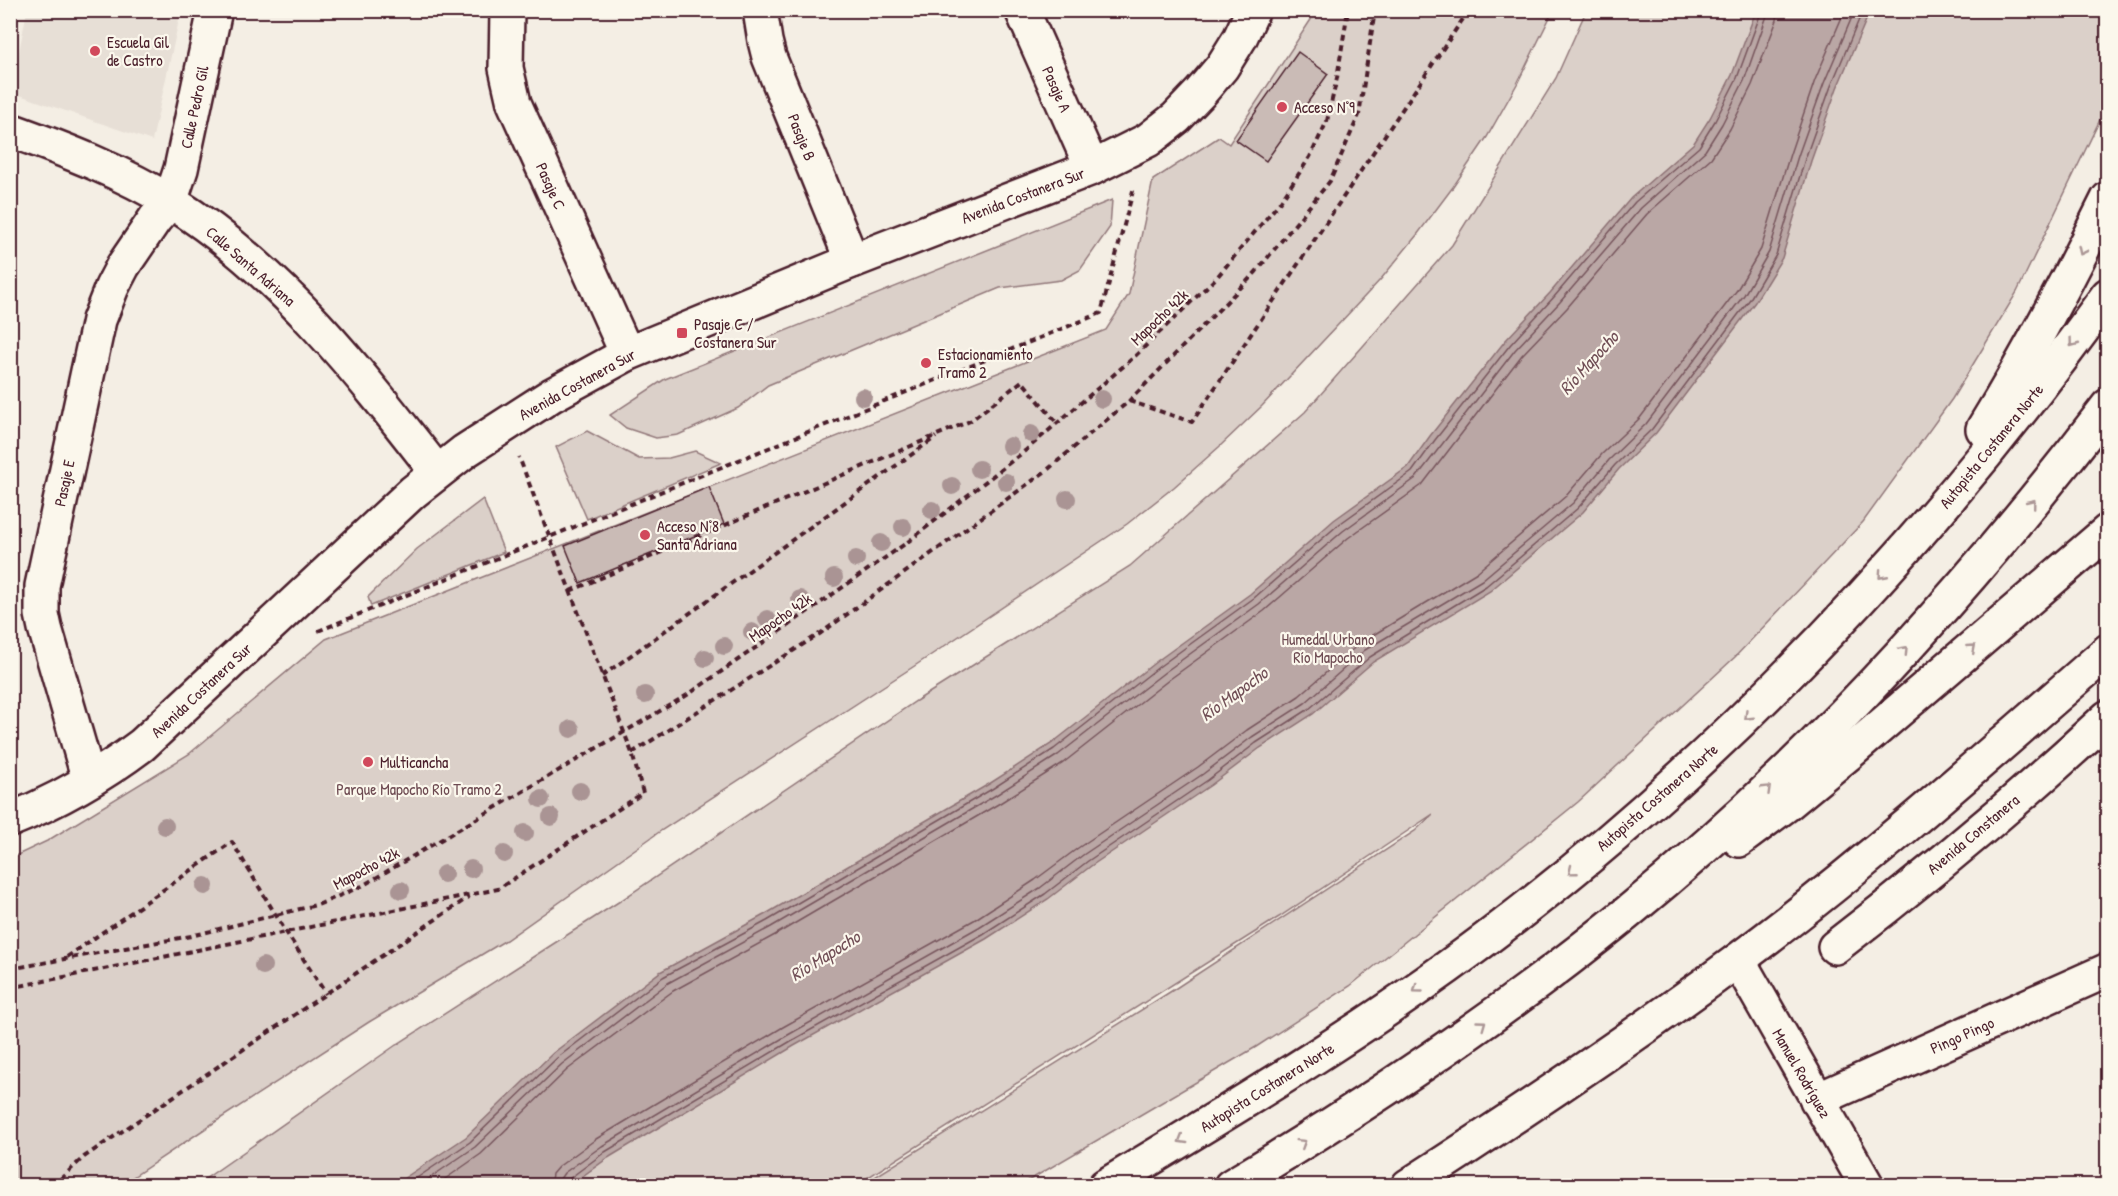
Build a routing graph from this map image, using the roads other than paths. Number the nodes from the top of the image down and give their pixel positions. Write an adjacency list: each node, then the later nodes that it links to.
1 (215, 10): 9 (main road, Calle Pedro Gil)
2 (507, 10): 12 (main road, Pasaje C)
3 (760, 10): 10 (main road, Pasaje B)
4 (1022, 10): 7 (main road, Pasaje A)
5 (1253, 10): 7 (main road, Avenida Costanera Sur)
6 (10, 130): 9 (main road, Calle Santa Adriana)
7 (1092, 168): 10 (main road, Avenida Costanera Sur)
8 (2108, 199): 15 (main road, one-way to 15)
9 (170, 202): 14 (main road, Calle Santa Adriana); 19 (main road, Pasaje E)
10 (852, 261): 12 (main road, Avenida Costanera Sur)
11 (2108, 296): 15 (main road, Autopista Costanera Norte, one-way to 15)
12 (627, 354): 14 (main road, Avenida Costanera Sur)
13 (2108, 406): 21 (main road, one-way to 13)
14 (437, 472): 19 (main road, Avenida Costanera Sur)
15 (1921, 531): 26 (main road, Autopista Costanera Norte, one-way to 26)
16 (2108, 531): 21 (main road, one-way to 16)
17 (2108, 651): 23 (main road)
18 (2108, 717): 22 (main road, Avenida Constanera)
19 (89, 780): 20 (main road, Avenida Costanera Sur)
20 (10, 820)
21 (1629, 911): 27 (main road, one-way to 21)
22 (1835, 947)
23 (1738, 960): 25 (main road, Manuel Rodríguez); 28 (main road)
24 (2108, 970): 25 (main road, Pingo Pingo)
25 (1817, 1100): 29 (main road, Manuel Rodríguez)
26 (1105, 1185)
27 (1231, 1185)
28 (1408, 1185)
29 (1867, 1185)

